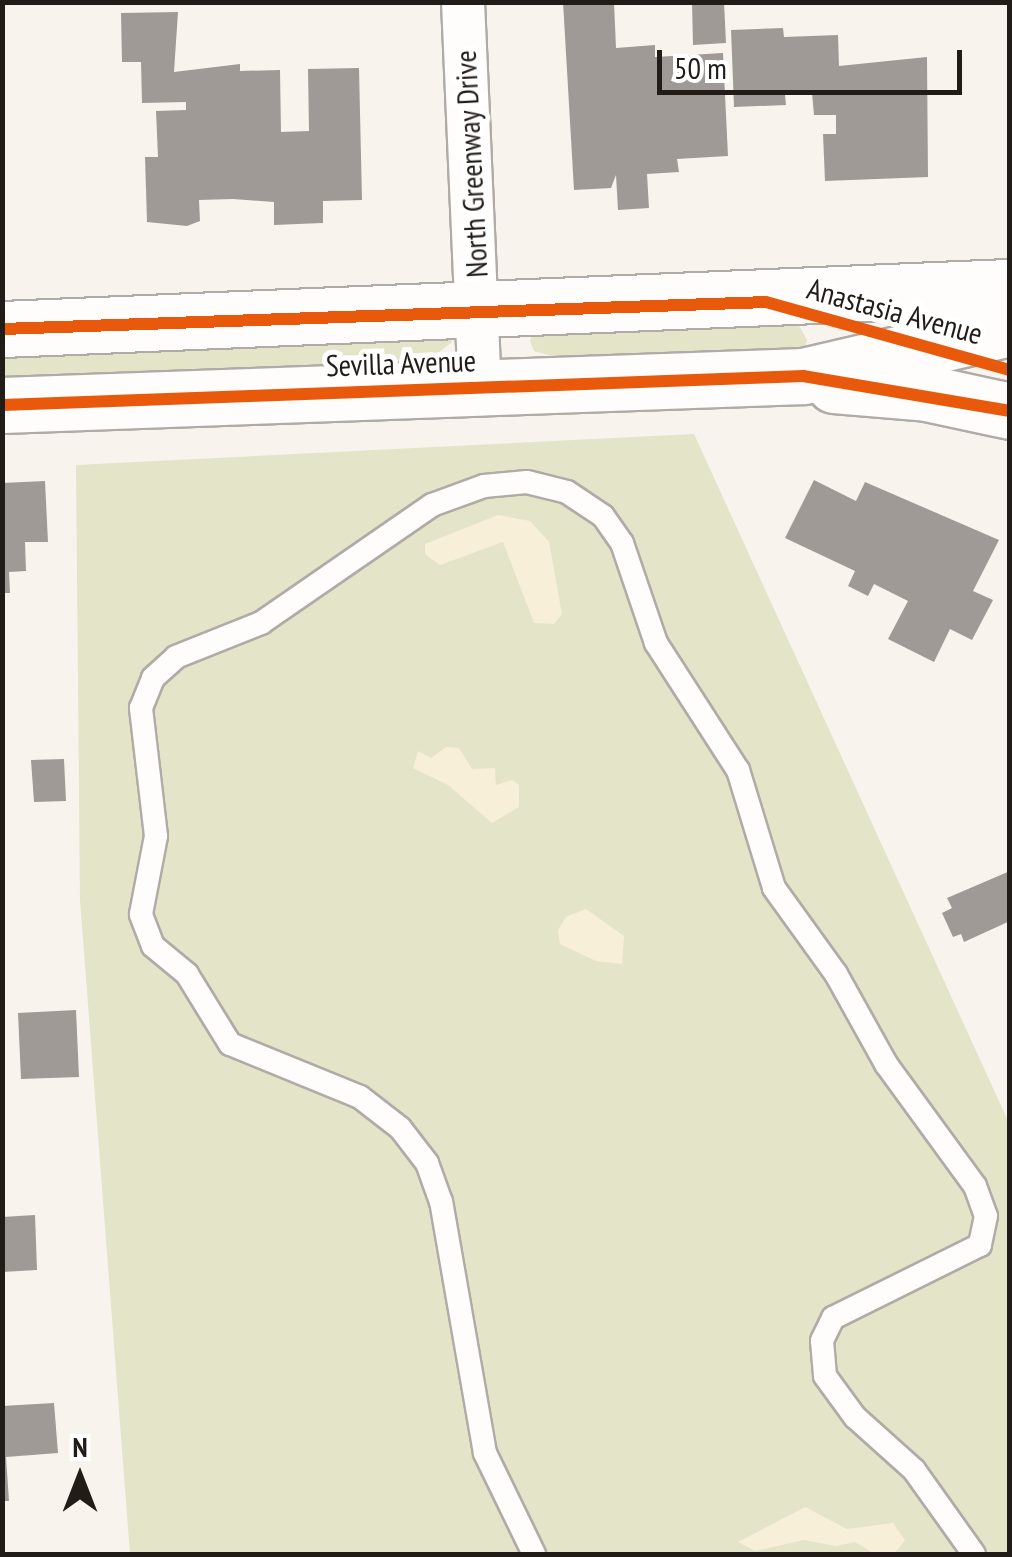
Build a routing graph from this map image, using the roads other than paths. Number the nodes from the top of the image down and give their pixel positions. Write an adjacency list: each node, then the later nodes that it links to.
1 (463, 2): 4 (street, North Greenway Drive)
2 (1010, 287): 3 (street, Sevilla Avenue)
3 (766, 302): 4 (street, Sevilla Avenue); 7 (street, Anastasia Avenue)
4 (478, 312): 6 (street, Sevilla Avenue); 10 (street, North Greenway Drive)
5 (1010, 328): 7 (street, Sevilla Avenue)
6 (2, 329)
7 (937, 346): 8 (street, Anastasia Avenue); 9 (street, Sevilla Avenue)
8 (1010, 370)
9 (802, 376): 10 (street, Sevilla Avenue); 12 (street)
10 (480, 384): 11 (street, Sevilla Avenue)
11 (2, 405)
12 (1010, 411)
13 (534, 1554): 14 (lane)
14 (974, 1554)

